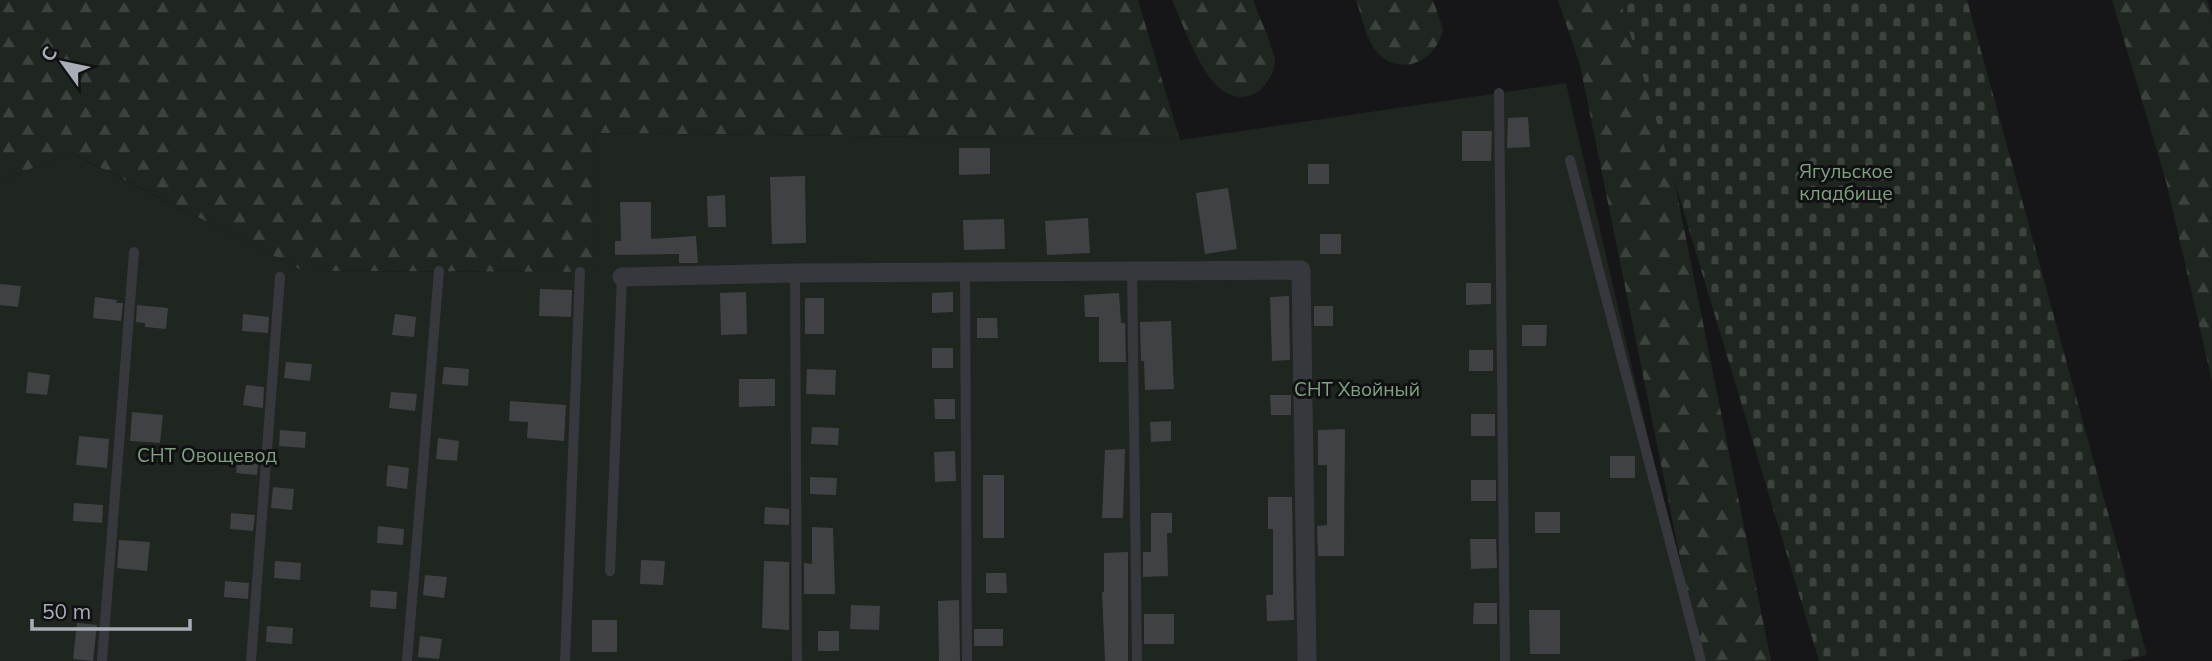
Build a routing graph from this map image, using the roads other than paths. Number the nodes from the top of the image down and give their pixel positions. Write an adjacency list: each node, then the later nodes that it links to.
1 (1499, 93): 20 (lane)
2 (1570, 160): 21 (lane)
3 (134, 252): 12 (lane)
4 (1132, 270): 8 (street); 18 (lane); 19 (street)
5 (439, 271): 14 (lane)
6 (580, 272): 15 (lane)
7 (795, 273): 8 (street); 10 (street); 16 (lane)
8 (965, 273): 17 (lane)
9 (280, 277): 13 (lane)
10 (622, 277): 11 (lane)
11 (610, 571)
12 (102, 661)
13 (251, 661)
14 (407, 661)
15 (565, 661)
16 (797, 661)
17 (967, 661)
18 (1137, 661)
19 (1307, 661)
20 (1505, 661)
21 (1701, 661)

